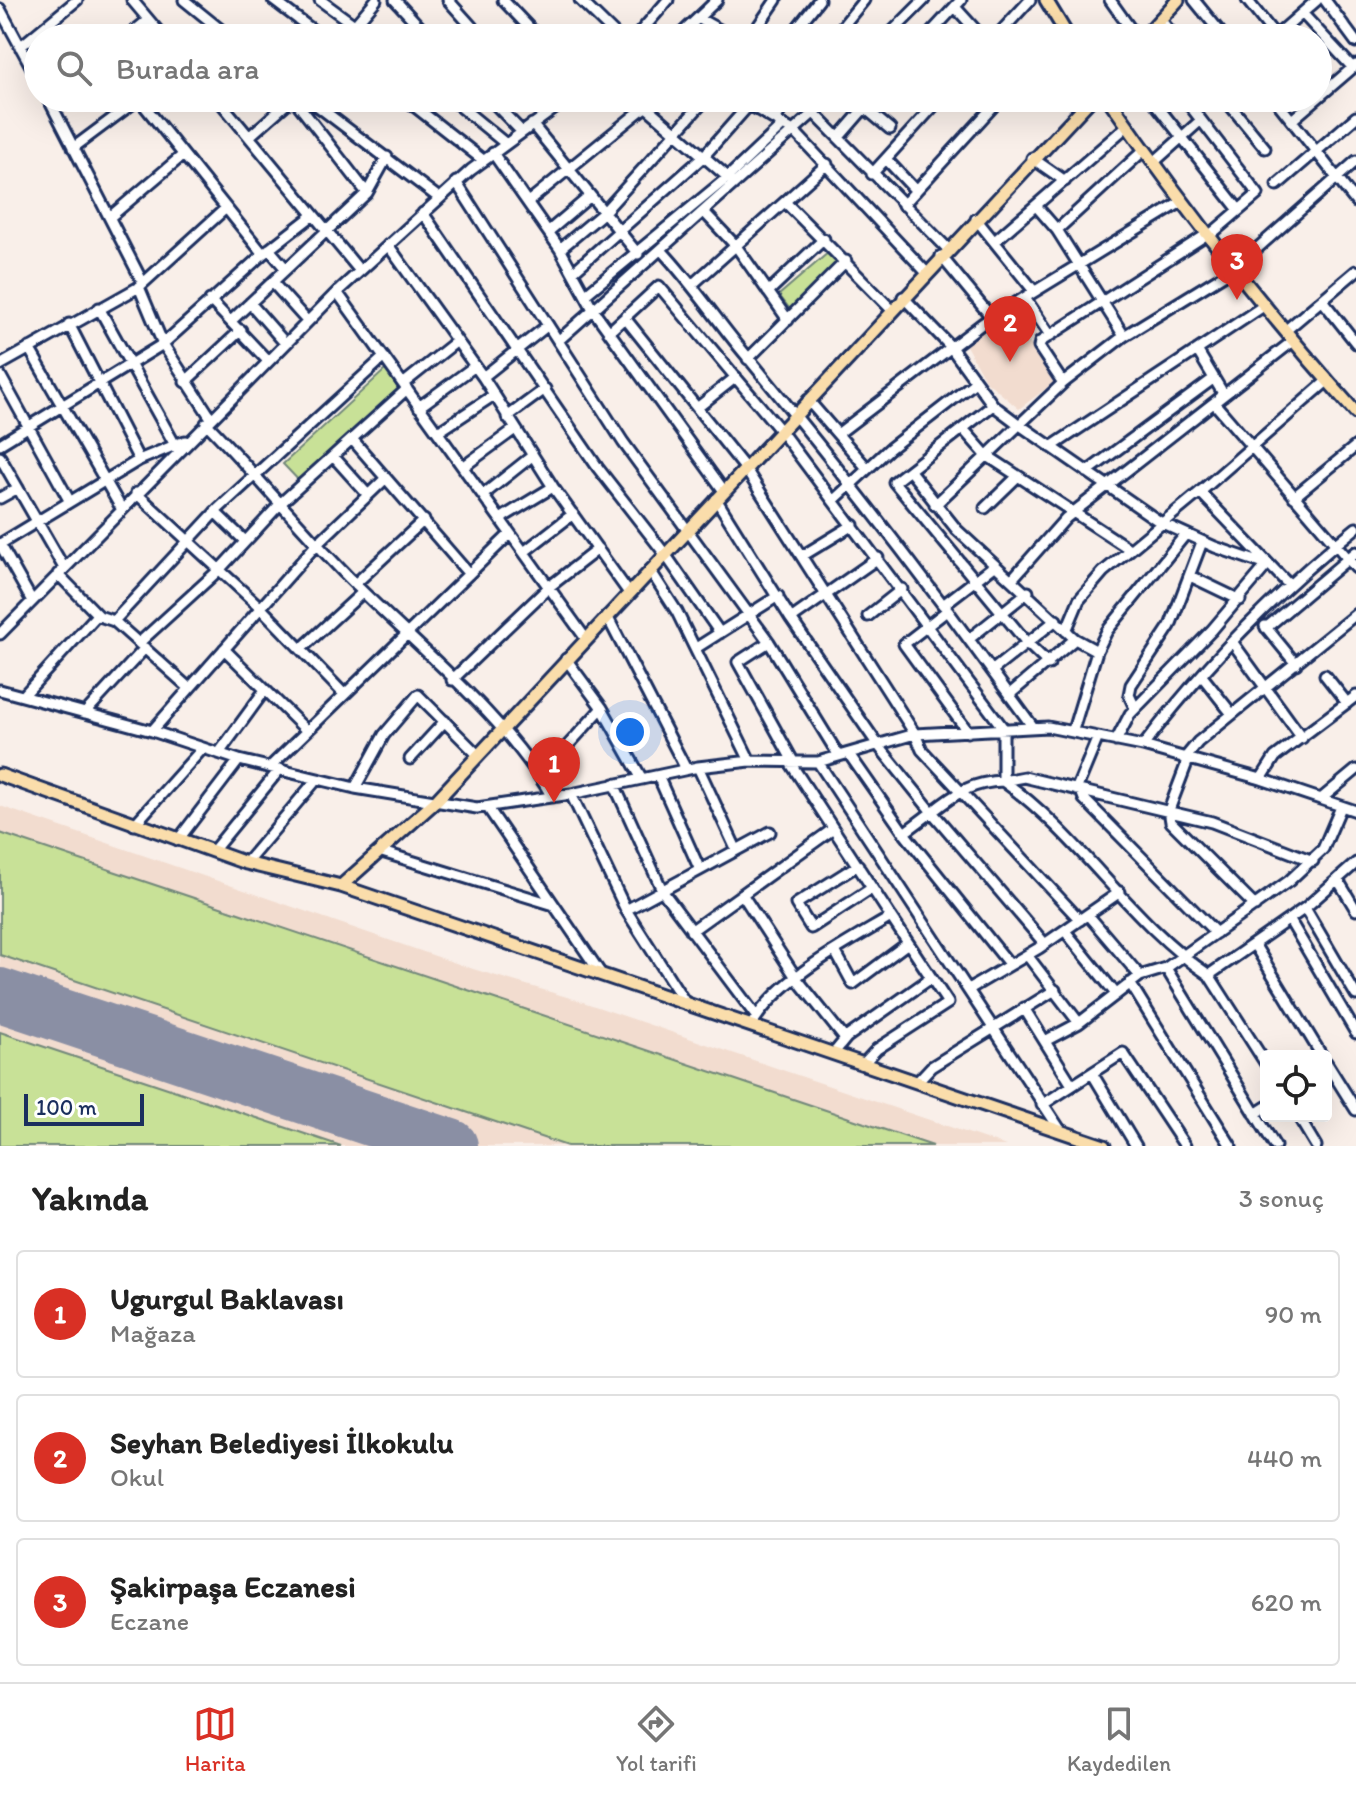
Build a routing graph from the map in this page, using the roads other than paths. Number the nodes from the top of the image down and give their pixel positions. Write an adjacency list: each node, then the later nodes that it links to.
1 (77, 0): 32 (street)
2 (184, 0): 35 (street)
3 (273, 0): 36 (street)
4 (320, 0): 37 (street)
5 (376, 0): 38 (street)
6 (395, 0): 39 (street)
7 (448, 0): 40 (street)
8 (503, 0): 41 (street)
9 (580, 0): 42 (street)
10 (717, 0): 29 (street)
11 (776, 0): 46 (street)
12 (819, 0): 47 (street)
13 (849, 0): 25 (street)
14 (924, 0): 49 (street)
15 (1030, 0): 52 (street)
16 (1110, 0): 54 (street)
17 (1178, 0): 30 (main road)
18 (1194, 0): 57 (street)
19 (1247, 0): 58 (street)
20 (1317, 0): 28 (street)
21 (1325, 0): 61 (street)
22 (134, 1): 31 (street)
23 (661, 2): 43 (street)
24 (1051, 2): 53 (main road)
25 (862, 3): 48 (street)
26 (958, 3): 50 (street); 51 (street)
27 (0, 9): 64 (street)
28 (1302, 13): 59 (street); 60 (street)
29 (698, 18): 44 (street); 45 (street)
30 (1160, 19): 55 (main road); 56 (street)
31 (148, 20): 33 (street); 34 (street)
32 (48, 24)
33 (143, 24)
34 (152, 24)
35 (214, 24)
36 (305, 24)
37 (352, 24)
38 (357, 24)
39 (416, 24)
40 (469, 24)
41 (526, 24)
42 (605, 24)
43 (645, 24)
44 (692, 24)
45 (709, 24)
46 (760, 24)
47 (800, 24)
48 (845, 24)
49 (900, 24)
50 (939, 24)
51 (973, 24)
52 (1008, 24)
53 (1059, 24)
54 (1129, 24)
55 (1155, 24)
56 (1164, 24)
57 (1214, 24)
58 (1266, 24)
59 (1290, 24)
60 (1313, 24)
61 (1356, 42)
62 (24, 44): 64 (street)
63 (1332, 44): 66 (street)
64 (20, 47): 65 (street)
65 (24, 54)
66 (1355, 67): 67 (street)
67 (1332, 85)
68 (56, 112): 111 (street)
69 (122, 112): 111 (street)
70 (150, 112): 116 (street)
71 (229, 112): 107 (street)
72 (277, 112): 107 (street)
73 (304, 112): 134 (street)
74 (326, 112): 117 (street)
75 (422, 112): 121 (street)
76 (467, 112): 110 (street)
77 (503, 112): 104 (street)
78 (549, 112): 101 (street)
79 (640, 112): 125 (street)
80 (652, 112): 106 (street)
81 (695, 112): 106 (street)
82 (735, 112): 118 (street)
83 (761, 112): 100 (street)
84 (782, 112): 100 (street)
85 (861, 112): 108 (street)
86 (870, 112): 103 (street)
87 (928, 112): 120 (street)
88 (988, 112): 133 (street)
89 (1078, 112): 119 (main road)
90 (1118, 112): 102 (main road)
91 (1162, 112): 109 (street)
92 (1195, 112): 98 (street)
93 (1235, 112): 112 (street)
94 (1285, 112): 99 (street)
95 (1301, 112): 99 (street)
96 (815, 114): 105 (street); 108 (street)
97 (1356, 117): 114 (street)
98 (1201, 120): 109 (street); 144 (street)
99 (1292, 120): 114 (street)
100 (778, 123): 105 (street); 127 (street)
101 (532, 124): 104 (street); 125 (street)
102 (1127, 126): 113 (main road); 129 (street)
103 (890, 129)
104 (522, 132): 110 (street)
105 (795, 132): 124 (street); 131 (street)
106 (677, 133): 118 (street); 146 (street)
107 (250, 136): 148 (street)
108 (840, 136): 126 (street)
109 (1181, 138): 123 (street); 144 (street)
110 (506, 144): 115 (street)
111 (73, 148): 149 (street)
112 (1265, 148)
113 (1144, 150): 123 (main road); 151 (street)
114 (1317, 152): 128 (street); 132 (street)
115 (493, 153): 121 (street); 138 (street)
116 (183, 155): 143 (street); 149 (street)
117 (387, 157): 134 (street); 136 (street)
118 (703, 157): 127 (street); 153 (street)
119 (1032, 158): 129 (street); 150 (main road)
120 (886, 159): 126 (street); 133 (street)
121 (483, 160): 130 (street)
122 (1356, 161): 128 (street)
123 (1153, 163): 137 (main road)
124 (827, 164): 139 (street); 171 (street)
125 (566, 170): 135 (street); 138 (street)
126 (872, 174): 141 (street)
127 (727, 178): 131 (street); 164 (street)
128 (1338, 179): 140 (street); 167 (street)
129 (1065, 181): 142 (street)
130 (456, 182): 136 (street); 196 (street)
131 (736, 185): 147 (street)
132 (1277, 185)
133 (916, 191): 141 (street)
134 (367, 193): 154 (street)
135 (589, 197): 146 (street); 152 (street)
136 (439, 198): 145 (street)
137 (1183, 201): 155 (main road); 166 (street)
138 (528, 202): 152 (street)
139 (785, 202): 156 (street); 159 (street)
140 (1356, 202)
141 (903, 205): 163 (street)
142 (1037, 207): 151 (street); 157 (street)
143 (226, 208): 162 (street); 174 (street)
144 (1239, 210): 155 (street)
145 (423, 213): 158 (street); 209 (street)
146 (603, 213): 153 (street); 160 (street)
147 (705, 213): 159 (street); 161 (street)
148 (312, 216): 154 (street); 162 (street)
149 (110, 217): 174 (street)
150 (976, 219): 157 (street); 163 (main road)
151 (1057, 230): 166 (street)
152 (549, 231): 160 (street)
153 (621, 233): 164 (street); 170 (street)
154 (327, 234): 168 (street); 169 (street)
155 (1210, 234): 167 (main road); 185 (street)
156 (824, 239): 165 (street); 178 (street)
157 (996, 240): 176 (street)
158 (388, 245): 169 (street); 202 (street)
159 (736, 246): 175 (street); 178 (street)
160 (560, 249): 170 (street)
161 (662, 251): 175 (street); 189 (street)
162 (266, 252): 168 (street); 182 (street)
163 (945, 253): 171 (main road); 191 (street)
164 (638, 254): 179 (street)
165 (846, 261): 188 (street); 192 (street)
166 (1078, 266): 176 (street); 185 (street)
167 (1235, 268): 186 (main road); 200 (street)
168 (286, 269): 173 (street)
169 (360, 271): 177 (street)
170 (574, 271): 179 (street)
171 (926, 272): 180 (main road)
172 (1355, 275): 183 (street)
173 (273, 283): 184 (street); 194 (street)
174 (140, 284): 187 (street); 206 (street)
175 (693, 284): 212 (street)
176 (1034, 291): 181 (street)
177 (337, 292): 194 (street); 211 (street)
178 (768, 292): 192 (street)
179 (586, 294): 189 (street)
180 (903, 297): 188 (main road); 207 (street)
181 (1025, 298): 191 (street); 199 (street)
182 (210, 300): 193 (street); 206 (street)
183 (1322, 300): 201 (street); 205 (street)
184 (250, 303): 193 (street); 204 (street)
185 (1101, 303): 199 (street); 200 (street)
186 (1265, 305): 201 (main road); 210 (street)
187 (99, 308): 195 (street); 215 (street)
188 (892, 310): 230 (main road)
189 (594, 311): 198 (street); 203 (street)
190 (625, 318): 198 (street); 219 (street); 235 (street)
191 (992, 318): 207 (street)
192 (788, 320): 212 (street)
193 (231, 321): 197 (street)
194 (307, 321): 204 (street)
195 (69, 324): 208 (street); 225 (street)
196 (548, 325): 203 (street); 209 (street)
197 (241, 330): 213 (street); 222 (street)
198 (609, 332): 276 (street)
199 (1050, 335): 224 (street)
200 (1124, 336): 224 (street)
201 (1289, 336): 221 (main road); 229 (street)
202 (457, 341): 216 (street); 226 (street)
203 (558, 341): 294 (street)
204 (285, 343): 213 (street)
205 (1356, 343)
206 (163, 344): 215 (street); 222 (street)
207 (950, 346): 223 (street); 246 (street)
208 (29, 348): 214 (street); 232 (street)
209 (518, 348): 218 (street); 227 (street)
210 (1197, 350): 220 (street); 252 (street)
211 (384, 357): 226 (street); 264 (street)
212 (748, 359): 236 (street)
213 (267, 360): 239 (street)
214 (0, 365)
215 (129, 365): 225 (street); 250 (street)
216 (475, 366): 218 (street); 234 (street)
217 (0, 375): 241 (street)
218 (483, 377): 228 (street)
219 (736, 377): 235 (street); 243 (street)
220 (1213, 379): 229 (street); 263 (street)
221 (1327, 381): 237 (main road); 253 (street)
222 (185, 382): 239 (street)
223 (974, 383): 233 (street); 261 (street)
224 (1063, 383): 240 (street)
225 (98, 385): 232 (street); 258 (street)
226 (405, 387): 234 (street); 248 (street)
227 (545, 389): 238 (street); 306 (street)
228 (494, 395): 238 (street); 245 (street)
229 (1224, 395): 231 (street)
230 (808, 400): 236 (main road); 246 (street)
231 (1215, 404): 253 (street); 269 (street)
232 (63, 405): 241 (street); 267 (street)
233 (993, 405): 240 (street); 244 (street)
234 (419, 407): 245 (street)
235 (697, 408): 260 (street)
236 (797, 413): 243 (main road); 268 (street)
237 (1356, 413)
238 (507, 417): 242 (street)
239 (209, 421): 247 (street); 264 (street)
240 (1017, 423): 252 (street); 254 (street)
241 (29, 427): 249 (street); 279 (street)
242 (515, 429): 256 (street); 259 (street)
243 (780, 430): 260 (main road); 280 (street)
244 (964, 430): 254 (street); 262 (street)
245 (438, 432): 259 (street)
246 (839, 433): 261 (street)
247 (190, 439): 250 (street); 273 (street)
248 (352, 439): 255 (street); 266 (street)
249 (0, 444)
250 (175, 445): 258 (street)
251 (1356, 446): 277 (street)
252 (1051, 447): 263 (street)
253 (1250, 447): 272 (street); 277 (street)
254 (986, 455): 265 (street); 282 (street)
255 (333, 456): 274 (street); 281 (street)
256 (532, 456): 270 (street); 275 (street)
257 (0, 457): 271 (street)
258 (139, 460): 267 (street)
259 (463, 467): 275 (street)
260 (745, 468): 276 (main road); 308 (street)
261 (867, 468): 268 (street)
262 (910, 471): 282 (street); 319 (street)
263 (1087, 472): 269 (street)
264 (257, 475): 281 (street); 285 (street)
265 (1017, 477): 284 (street); 286 (street)
266 (386, 478): 274 (street); 290 (street)
267 (105, 481): 279 (street); 283 (street)
268 (852, 484): 280 (street); 331 (street)
269 (1105, 486): 286 (street); 291 (street)
270 (553, 487): 287 (street); 288 (street)
271 (18, 488): 278 (street); 289 (street)
272 (1200, 492): 291 (street); 311 (street)
273 (136, 493): 283 (street); 297 (street)
274 (368, 495): 302 (street)
275 (483, 495): 288 (street)
276 (720, 495): 294 (main road); 328 (street)
277 (1294, 497): 301 (street)
278 (0, 498)
279 (69, 500): 289 (street)
280 (834, 500): 292 (street)
281 (281, 503): 298 (street); 302 (street)
282 (935, 505): 310 (street)
283 (121, 508): 315 (street)
284 (985, 508)
285 (215, 512): 297 (street); 298 (street)
286 (1074, 512): 303 (street); 318 (street)
287 (573, 514): 304 (street); 305 (street)
288 (500, 519): 295 (street)
289 (36, 520): 300 (street); 315 (street)
290 (424, 520): 316 (street); 320 (street)
291 (1160, 522): 296 (street); 303 (street)
292 (853, 525): 308 (street); 309 (street)
293 (1356, 528): 301 (street)
294 (686, 532): 306 (main road); 334 (street)
295 (510, 534): 305 (street); 316 (street)
296 (1185, 535): 299 (street); 359 (street)
297 (190, 540): 313 (street); 342 (street)
298 (245, 541): 313 (street)
299 (1202, 542): 311 (street); 317 (street)
300 (0, 544): 330 (street)
301 (1336, 544): 307 (street); 321 (street)
302 (316, 545): 320 (street); 332 (street)
303 (1128, 548): 346 (street)
304 (598, 549): 322 (street); 326 (street)
305 (524, 552): 322 (street)
306 (665, 554): 314 (main road); 347 (street)
307 (1352, 555): 312 (street); 344 (street)
308 (802, 556): 327 (street)
309 (878, 558): 323 (street); 327 (street)
310 (995, 565): 318 (street); 319 (street)
311 (1267, 565): 321 (street); 329 (street)
312 (1356, 568)
313 (220, 569): 332 (street); 355 (street)
314 (650, 570): 326 (main road); 356 (street)
315 (61, 571): 330 (street); 336 (street)
316 (469, 574): 348 (street)
317 (1190, 576): 329 (street); 377 (street)
318 (1013, 578): 325 (street)
319 (975, 580): 331 (street); 333 (street)
320 (355, 584): 324 (street)
321 (1289, 585): 339 (street)
322 (549, 587): 349 (street); 366 (street)
323 (902, 589): 338 (street); 343 (street)
324 (363, 592): 348 (street); 358 (street)
325 (1028, 592): 333 (street); 341 (street)
326 (629, 593): 337 (main road)
327 (827, 593): 340 (street); 388 (street)
328 (778, 596): 334 (street); 340 (street)
329 (1240, 600): 377 (street)
330 (32, 601): 345 (street)
331 (945, 607): 343 (street); 350 (street)
332 (261, 608): 357 (street); 358 (street)
333 (1002, 613): 350 (street); 354 (street)
334 (750, 614): 347 (street); 352 (street)
335 (1356, 614): 362 (street)
336 (97, 615): 342 (street); 373 (street)
337 (607, 616): 349 (main road); 406 (street)
338 (868, 616)
339 (1258, 617): 344 (street); 353 (street)
340 (791, 619): 392 (street)
341 (1056, 620): 346 (street); 354 (street)
342 (114, 621): 355 (street)
343 (926, 625): 382 (street); 387 (street)
344 (1266, 628): 362 (street)
345 (1, 630)
346 (1066, 631): 351 (street)
347 (720, 633): 356 (street)
348 (406, 636): 366 (street); 371 (street)
349 (586, 639): 360 (main road)
350 (969, 639): 363 (street)
351 (1075, 639): 359 (street); 361 (street)
352 (769, 642): 397 (street); 403 (street)
353 (1233, 643): 365 (street); 368 (street)
354 (1028, 644): 361 (street); 363 (street)
355 (142, 646): 367 (street); 378 (street)
356 (696, 648): 401 (street)
357 (224, 649): 367 (street); 370 (street)
358 (301, 649): 371 (street)
359 (1097, 651): 385 (street)
360 (566, 659): 376 (street); 384 (main road)
361 (1049, 664): 372 (street)
362 (1296, 664): 368 (street)
363 (993, 670): 372 (street)
364 (1325, 675): 375 (street)
365 (1202, 676): 379 (street); 393 (street)
366 (452, 680): 384 (street)
367 (189, 688): 386 (street)
368 (1267, 688): 379 (street); 390 (street)
369 (0, 690): 373 (street)
370 (265, 690): 383 (street); 395 (street)
371 (344, 694): 383 (street)
372 (1010, 694): 381 (street)
373 (24, 695): 378 (street)
374 (1356, 696): 375 (street)
375 (1347, 703): 390 (street)
376 (602, 708): 409 (street); 412 (street)
377 (1135, 708): 391 (street)
378 (85, 713): 386 (street)
379 (1232, 714): 399 (street)
380 (445, 721): 396 (street); 398 (street); 416 (street)
381 (1033, 727): 382 (street); 385 (street)
382 (1003, 728): 387 (street); 414 (street)
383 (306, 730): 405 (street)
384 (501, 730): 396 (main road); 409 (street)
385 (1073, 730): 389 (street)
386 (152, 731): 394 (street)
387 (968, 732): 388 (street)
388 (915, 734): 392 (street); 418 (street)
389 (1098, 737): 391 (street); 417 (street)
390 (1302, 738): 413 (street)
391 (1116, 741): 393 (street)
392 (878, 745): 397 (street); 427 (street)
393 (1143, 746): 399 (street)
394 (203, 748): 395 (street); 428 (street)
395 (219, 753): 400 (street)
396 (478, 755): 422 (main road)
397 (844, 755): 402 (street); 431 (street)
398 (410, 759)
399 (1186, 759): 413 (street); 425 (street)
400 (239, 760): 405 (street); 432 (street)
401 (750, 761): 403 (street); 404 (street)
402 (818, 762): 403 (street); 472 (street)
403 (793, 764): 429 (street)
404 (698, 767): 406 (street); 433 (street)
405 (275, 768): 411 (street); 434 (street)
406 (686, 769): 410 (street)
407 (1356, 770): 421 (street)
408 (0, 775): 428 (main road)
409 (540, 776): 420 (street)
410 (658, 776): 412 (street); 440 (street)
411 (317, 779): 416 (street); 437 (street)
412 (642, 779): 415 (street)
413 (1261, 779): 421 (street)
414 (1003, 781): 417 (street); 418 (street); 445 (street)
415 (614, 784): 419 (street); 444 (street)
416 (355, 788): 422 (street)
417 (1078, 790): 425 (street); 457 (street)
418 (959, 791): 427 (street); 453 (street)
419 (571, 794): 420 (street); 450 (street)
420 (552, 797): 424 (street)
421 (1321, 799): 423 (street)
422 (435, 802): 424 (street); 435 (main road)
423 (1341, 807): 426 (street); 436 (street)
424 (488, 808): 447 (street)
425 (1169, 810): 436 (street); 448 (street)
426 (1356, 811)
427 (932, 812): 431 (street); 459 (street)
428 (134, 825): 432 (main road)
429 (833, 829): 439 (street); 446 (street)
430 (770, 832): 433 (street)
431 (904, 833): 464 (street)
432 (178, 840): 434 (main road)
433 (736, 849): 440 (street)
434 (213, 851): 437 (main road)
435 (382, 852): 442 (main road); 447 (street)
436 (1313, 861): 448 (street)
437 (246, 863): 442 (main road)
438 (1356, 863): 441 (street)
439 (858, 865): 443 (street); 443 (street)
440 (700, 870): 444 (street)
441 (1338, 880): 449 (street); 451 (street)
442 (341, 886): 466 (main road)
443 (872, 888): 452 (street)
444 (663, 892): 450 (street); 455 (street)
445 (1120, 892): 453 (street); 463 (street)
446 (742, 894): 455 (street); 470 (street)
447 (552, 904): 466 (street)
448 (1255, 906): 457 (street)
449 (1305, 908): 454 (street); 475 (street)
450 (626, 910): 476 (street)
451 (1356, 910)
452 (891, 917): 458 (street); 461 (street)
453 (1084, 918): 456 (street); 468 (street)
454 (1289, 919): 460 (street); 481 (street)
455 (691, 931): 478 (street)
456 (1065, 931): 459 (street); 474 (street)
457 (1216, 933): 463 (street)
458 (908, 943): 461 (street); 469 (street)
459 (1045, 944): 462 (street)
460 (1254, 944): 467 (street); 484 (street)
461 (835, 951): 470 (street)
462 (1027, 955): 464 (street); 473 (street)
463 (1182, 957): 465 (street); 467 (street)
464 (1010, 965): 472 (street)
465 (1166, 968): 468 (street); 495 (street)
466 (601, 975): 476 (main road)
467 (1209, 975): 486 (street)
468 (1140, 976): 471 (street)
469 (931, 978): 482 (street); 487 (street)
470 (797, 979): 478 (street); 482 (street)
471 (1130, 983): 474 (street); 501 (street)
472 (969, 989): 480 (street)
473 (1055, 990): 477 (street); 479 (street)
474 (1116, 994): 479 (street)
475 (1356, 995)
476 (686, 1004): 478 (main road)
477 (1024, 1008): 480 (street); 483 (street)
478 (754, 1021): 485 (main road)
479 (1079, 1023): 483 (street)
480 (993, 1027): 490 (street); 492 (street)
481 (1356, 1033)
482 (845, 1039): 485 (street)
483 (1045, 1041): 491 (street)
484 (1318, 1050)
485 (833, 1054): 487 (main road)
486 (1260, 1055)
487 (863, 1064): 490 (main road)
488 (1332, 1072): 493 (street)
489 (1092, 1073): 491 (street); 499 (street); 500 (street)
490 (917, 1082): 497 (main road)
491 (1072, 1085): 492 (street)
492 (1042, 1105): 497 (street)
493 (1356, 1110)
494 (1260, 1111): 495 (street)
495 (1255, 1114): 502 (street)
496 (1302, 1122): 503 (street)
497 (1061, 1131): 498 (main road)
498 (1104, 1146)
499 (1136, 1146)
500 (1185, 1146)
501 (1231, 1146)
502 (1275, 1146)
503 (1316, 1146)

